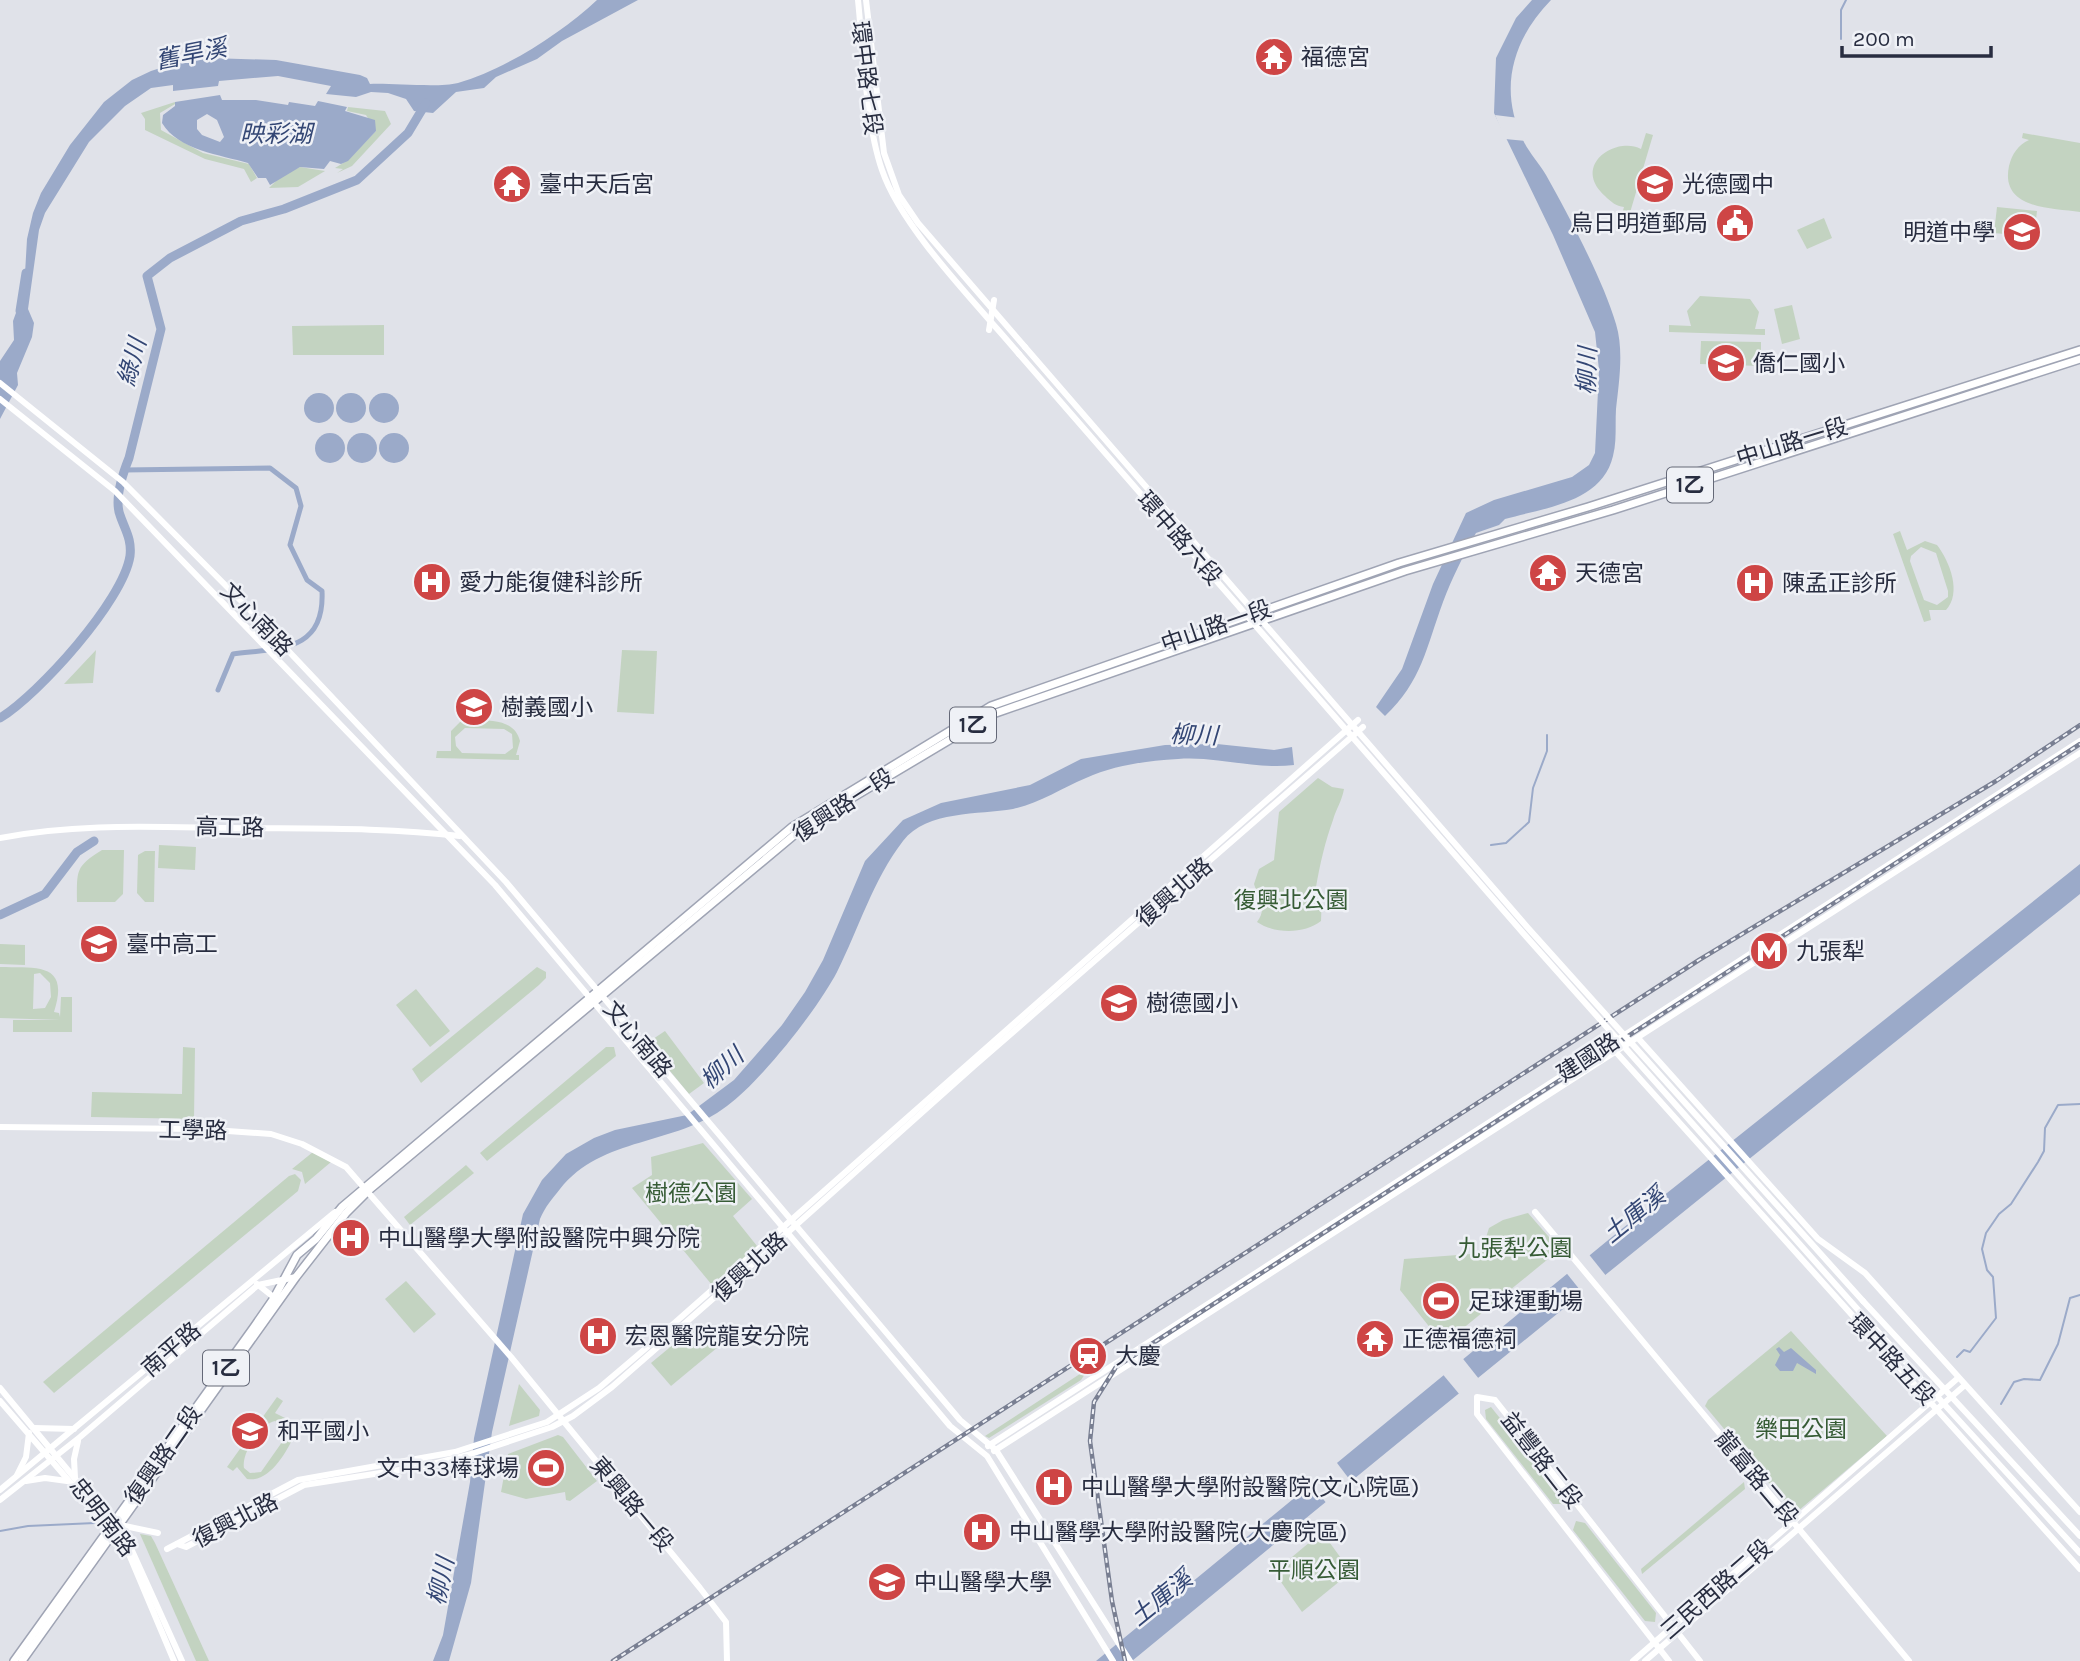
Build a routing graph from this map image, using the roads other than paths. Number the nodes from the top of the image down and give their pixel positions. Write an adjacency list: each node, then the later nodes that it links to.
1 (858, 0): 3 (street, 環中路七段)
2 (866, 0): 3 (street, 環中路七段)
3 (869, 63): 4 (street, 環中路七段)
4 (881, 155): 5 (street, 環中路六段); 6 (street, 環中路六段)
5 (994, 304): 6 (street); 11 (street, 環中路六段, bridge)
6 (991, 320): 7 (street); 37 (street, 環中路六段, bridge)
7 (989, 330)
8 (2080, 350): 15 (main road, 中山路一段 / 1乙)
9 (2080, 359): 14 (main road, 中山路一段 / 1乙)
10 (1050, 366): 11 (street)
11 (1052, 380): 36 (street, 環中路六段, bridge)
12 (0, 383): 20 (street, 文心南路)
13 (0, 399): 19 (street, 文心南路)
14 (1405, 571): 22 (main road, 復興路一段 / 1乙)
15 (991, 706): 22 (main road, 復興路一段 / 1乙)
16 (1360, 724): 30 (street, 復興北路)
17 (2080, 741): 52 (street, 建國路)
18 (2080, 753): 24 (street, 建國路)
19 (447, 834): 20 (street, 高工路); 21 (street, 高工路); 23 (street, 文心南路)
20 (460, 836): 22 (street, 文心南路)
21 (0, 838)
22 (600, 993): 23 (main road, 復興路一段 / 1乙); 30 (street, 文心南路)
23 (592, 1000): 27 (main road, 復興路一段 / 1乙); 31 (street, 文心南路)
24 (1638, 1038): 25 (street, 建國路); 38 (street, 環中路五段)
25 (1615, 1051): 45 (street, 環中路五段); 53 (street, 建國路)
26 (0, 1127): 27 (street, 工學路)
27 (367, 1188): 28 (main road, 復興路二段 / 1乙); 32 (main road, 復興路二段 / 1乙); 48 (street, 東興路一段)
28 (342, 1207): 33 (main road, 復興路二段 / 1乙); 34 (street, 南平路)
29 (1535, 1212): 62 (street, 龍富路二段)
30 (793, 1222): 31 (street, 復興北路); 52 (street, 文心南路)
31 (785, 1231): 48 (street, 復興北路); 54 (street, 文心南路)
32 (296, 1277): 33 (street); 35 (main road, 復興路二段 / 1乙)
33 (281, 1282): 34 (street); 35 (main road, 復興路二段 / 1乙)
34 (256, 1283): 35 (street); 49 (street, 南平路); 51 (street, 南平路)
35 (277, 1300): 63 (main road, 復興路二段 / 1乙)
36 (1863, 1301): 41 (street, 環中路五段)
37 (1860, 1312): 42 (street, 環中路五段)
38 (1958, 1378): 39 (street, 環中路五段); 41 (street, 三民西路二段)
39 (1965, 1385): 43 (street, 三民西路二段); 61 (street, 環中路五段)
40 (0, 1388): 50 (street, 忠明南路)
41 (1946, 1389): 42 (street, 三民西路二段); 43 (street, 環中路五段)
42 (1938, 1396): 45 (street, 三民西路二段); 46 (street, 環中路五段)
43 (1952, 1396): 46 (street, 三民西路二段); 66 (street, 環中路五段)
44 (0, 1401): 50 (street, 忠明南路)
45 (1931, 1402): 47 (street, 環中路五段); 62 (street, 三民西路二段)
46 (1944, 1403): 47 (street, 三民西路二段); 68 (street, 環中路五段)
47 (1937, 1409): 64 (street, 三民西路二段); 69 (street, 環中路五段)
48 (561, 1418): 67 (street, 復興北路); 78 (street, 東興路一段)
49 (76, 1428): 50 (street); 55 (street, 南平路)
50 (32, 1431): 55 (street, 忠明南路); 57 (street)
51 (80, 1437): 55 (street, 南平路); 58 (street)
52 (989, 1445): 53 (street, 文心南路); 54 (street, 建國路)
53 (996, 1450): 56 (street, 建國路); 80 (street, 文心南路)
54 (980, 1451): 56 (street, 文心南路)
55 (51, 1455): 57 (street, 南平路); 58 (street, 忠明南路)
56 (987, 1456): 79 (street, 文心南路)
57 (18, 1480): 58 (street); 59 (street, 南平路); 60 (street, 南平路)
58 (71, 1480): 63 (street, 忠明南路)
59 (0, 1490)
60 (0, 1500)
61 (2080, 1512)
62 (1793, 1521): 64 (street, 龍富路二段); 70 (street, 三民西路二段)
63 (113, 1529): 65 (street); 74 (main road, 復興路二段 / 1乙); 75 (main road, 復興路二段 / 1乙); 76 (street, 忠明南路); 77 (street, 忠明南路)
64 (1799, 1529): 71 (street, 三民西路二段); 85 (street, 龍富路二段)
65 (158, 1532)
66 (2080, 1536)
67 (167, 1549)
68 (2080, 1553)
69 (2080, 1569)
70 (1672, 1627): 71 (street, 益豐路二段); 72 (street, 三民西路二段); 72 (street, 益豐路二段)
71 (1677, 1634): 73 (street, 三民西路二段); 84 (street, 益豐路二段)
72 (1654, 1643): 73 (street, 益豐路二段); 81 (street, 三民西路二段)
73 (1660, 1649): 82 (street, 三民西路二段); 83 (street, 益豐路二段)
74 (14, 1661)
75 (22, 1661)
76 (174, 1661)
77 (182, 1661)
78 (727, 1661)
79 (1113, 1661)
80 (1130, 1661)
81 (1633, 1661)
82 (1646, 1661)
83 (1670, 1661)
84 (1700, 1661)
85 (1909, 1661)

